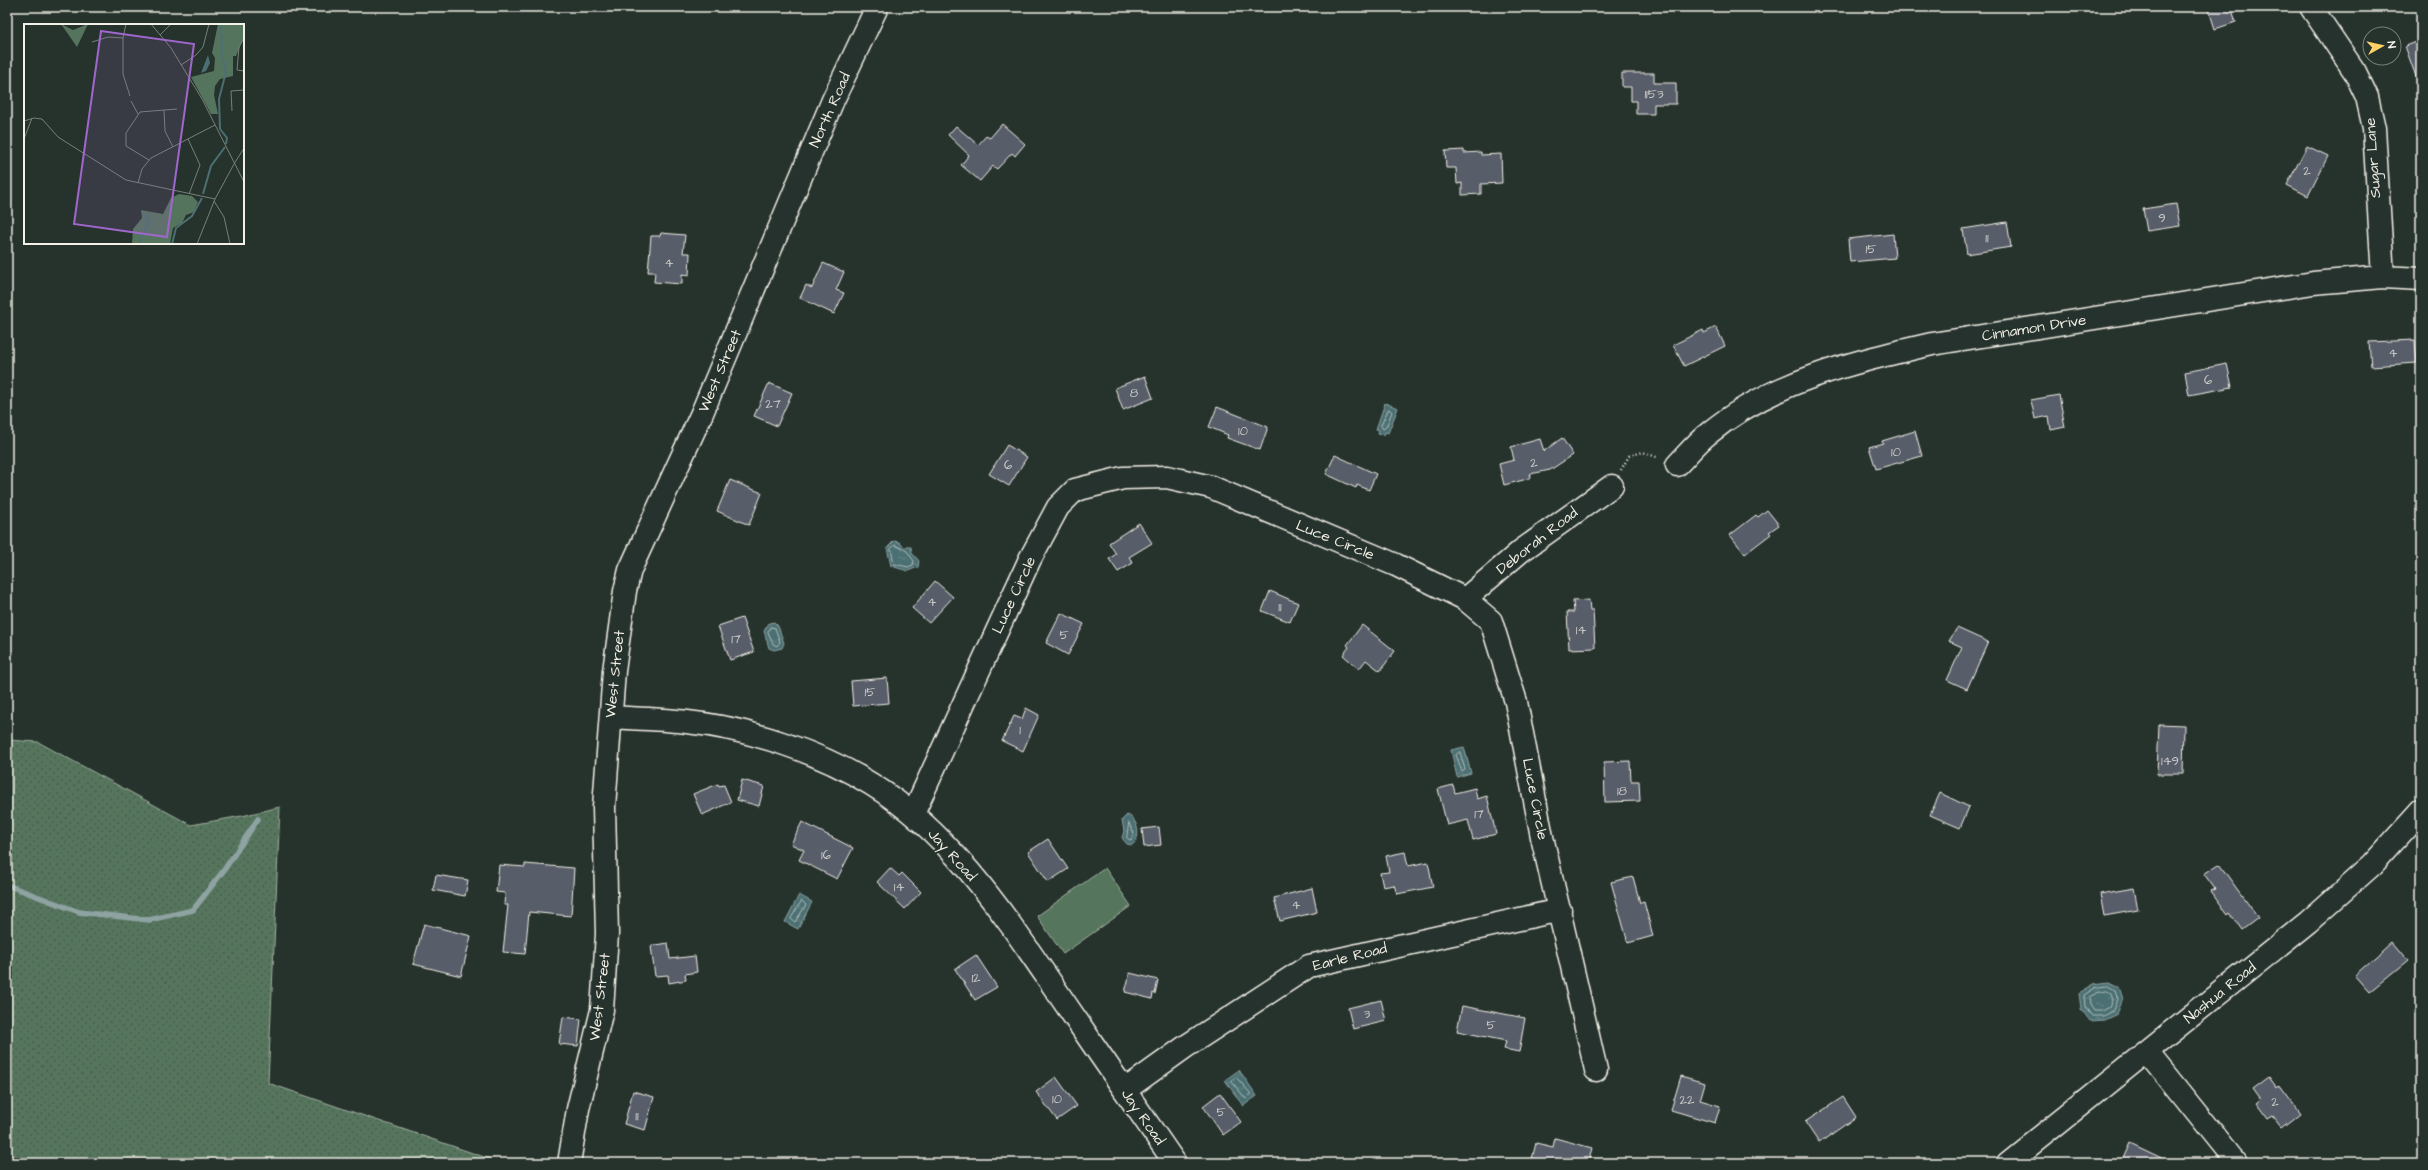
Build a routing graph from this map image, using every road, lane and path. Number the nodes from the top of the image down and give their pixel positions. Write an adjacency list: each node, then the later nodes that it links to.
1 (877, 7): 3 (street, North Road)
2 (2311, 7): 4 (street, Sugar Lane)
3 (785, 215): 9 (street, West Street)
4 (2383, 277): 5 (street, Cinnamon Drive); 6 (street, Cinnamon Drive)
5 (2421, 279)
6 (1677, 466): 7 (path)
7 (1612, 486): 8 (street, Deborah Road)
8 (1465, 599): 11 (street, Luce Circle); 12 (street, Luce Circle)
9 (611, 717): 11 (street, Jay Road); 16 (street, West Street)
10 (2421, 811): 13 (street, Nashua Road)
11 (913, 814): 15 (street, Jay Road)
12 (1560, 910): 14 (street, Luce Circle); 15 (street, Earle Road)
13 (2147, 1052): 18 (street, Nashua Road); 19 (street)
14 (1596, 1070)
15 (1125, 1090): 17 (street, Jay Road)
16 (569, 1163)
17 (1175, 1163)
18 (2008, 1163)
19 (2236, 1163)

